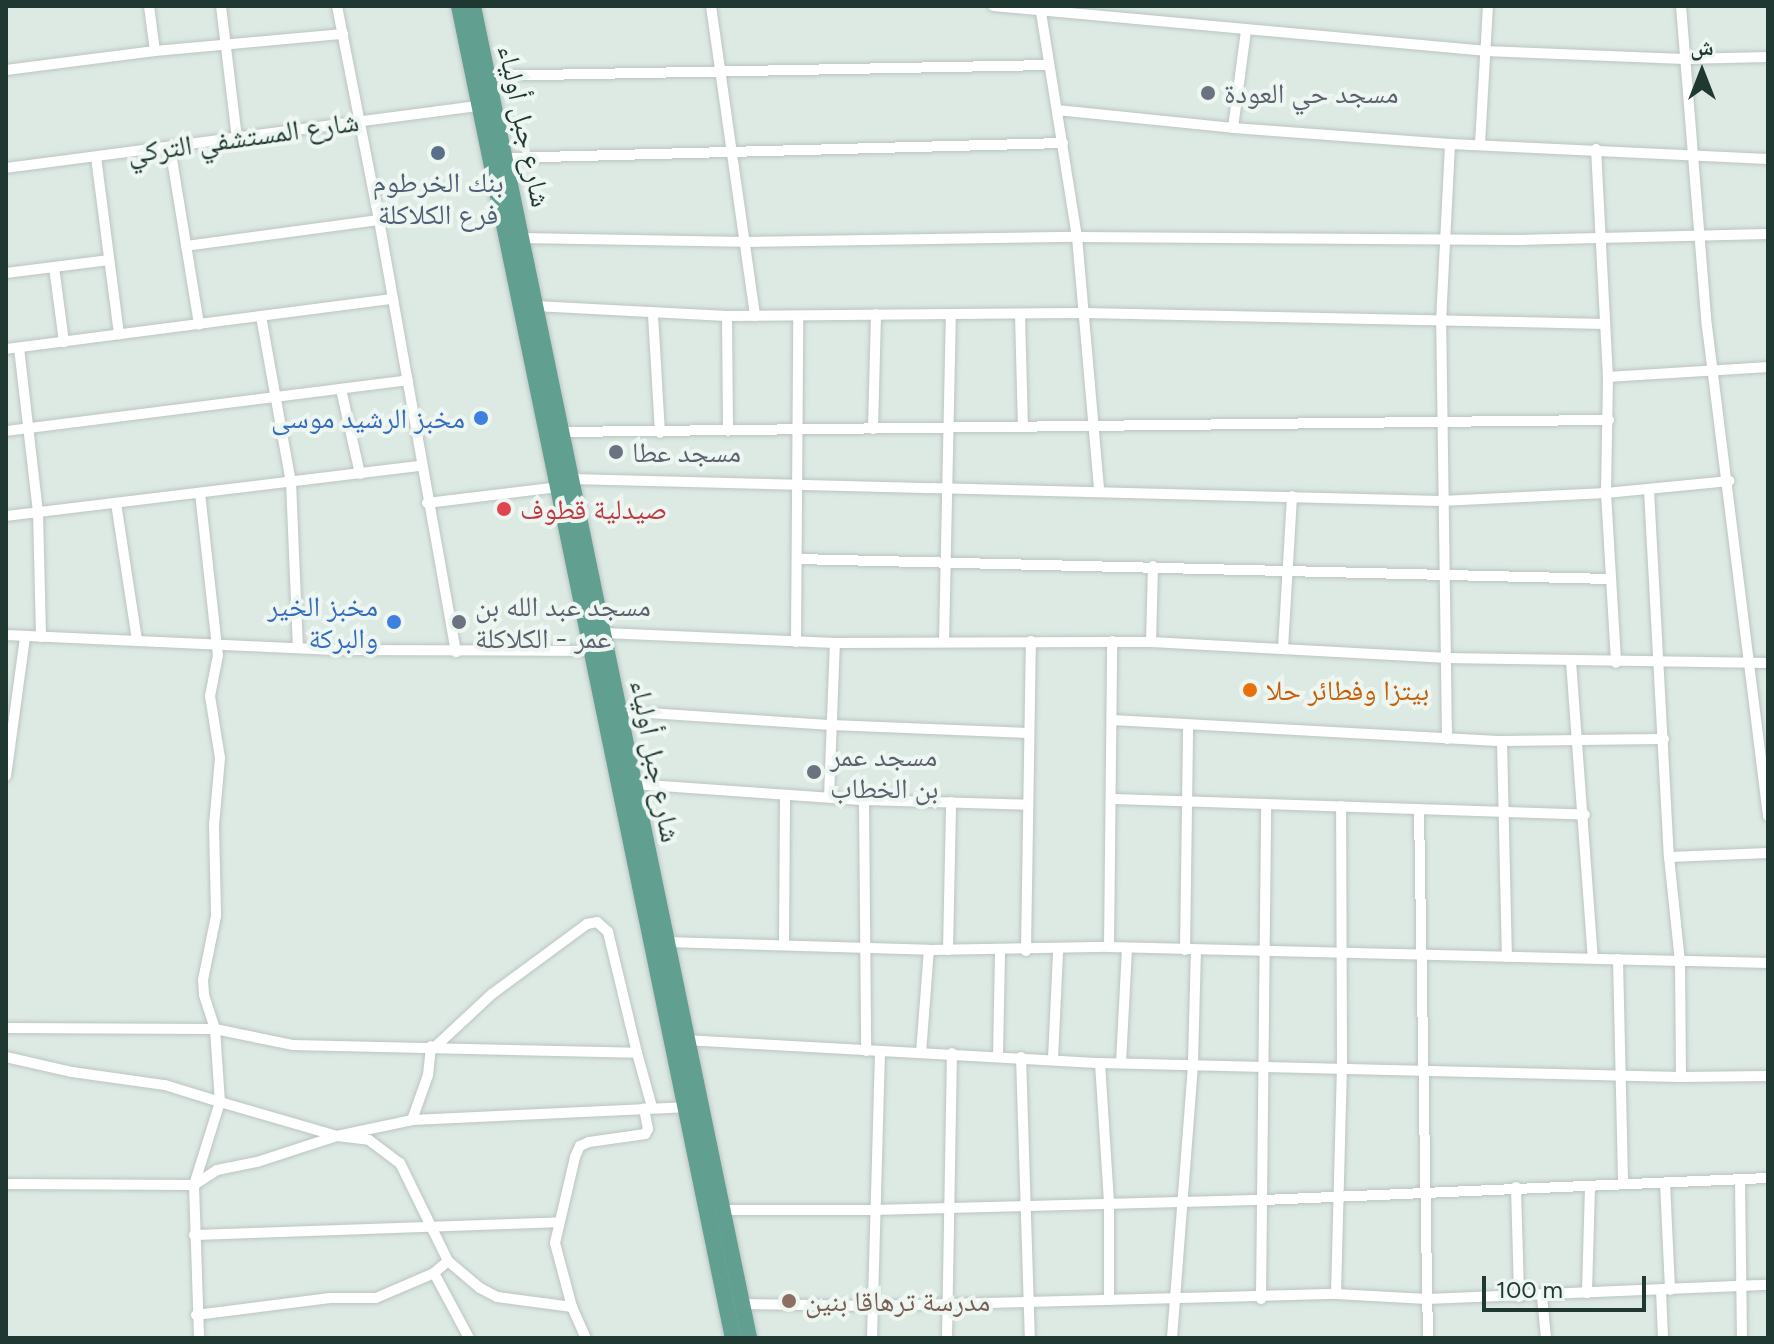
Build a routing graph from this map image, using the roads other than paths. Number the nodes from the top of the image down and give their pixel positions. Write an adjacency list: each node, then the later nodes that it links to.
1 (149, 6): 14 (street)
2 (221, 6): 13 (street)
3 (337, 6): 12 (street)
4 (459, 6): 22 (main road, شارع جبل أولياء)
5 (473, 6): 21 (main road, شارع جبل أولياء)
6 (711, 6): 20 (street)
7 (993, 6): 10 (street)
8 (1488, 6): 15 (street)
9 (1681, 6): 17 (street)
10 (1041, 8): 11 (street); 18 (street)
11 (1246, 31): 15 (street); 25 (street)
12 (343, 34): 13 (street); 24 (street)
13 (226, 45): 14 (street); 26 (street)
14 (155, 51): 19 (street)
15 (1485, 51): 17 (street); 29 (street)
16 (1768, 57): 17 (street)
17 (1684, 59): 33 (street)
18 (1049, 65): 20 (street); 23 (street)
19 (6, 70)
20 (719, 73): 21 (street); 32 (street)
21 (487, 76): 35 (main road, شارع جبل أولياء)
22 (480, 106): 24 (street, شارع المستشفي التركي); 90 (main road, شارع جبل أولياء)
23 (1057, 110): 25 (street); 27 (street)
24 (361, 121): 26 (street, شارع المستشفي التركي); 38 (street)
25 (1233, 128): 28 (street)
26 (237, 138): 30 (street, شارع المستشفي التركي)
27 (1063, 143): 32 (street); 41 (street)
28 (1450, 144): 29 (street); 44 (street)
29 (1480, 144): 31 (street)
30 (170, 147): 34 (street, شارع المستشفي التركي); 46 (street)
31 (1596, 149): 33 (street); 42 (street)
32 (730, 153): 35 (street); 45 (street)
33 (1691, 153): 36 (street); 40 (street)
34 (96, 157): 37 (street, شارع المستشفي التركي); 47 (street)
35 (505, 158): 43 (main road, شارع جبل أولياء)
36 (1768, 159)
37 (6, 168)
38 (379, 220): 46 (street); 50 (street)
39 (1768, 234): 40 (street)
40 (1700, 236): 42 (street); 69 (street)
41 (1077, 237): 44 (street); 45 (street); 52 (street)
42 (1600, 237): 44 (street); 62 (street)
43 (521, 238): 45 (street); 51 (main road, شارع جبل أولياء)
44 (1445, 239): 61 (street)
45 (743, 242): 59 (street)
46 (186, 246): 63 (street)
47 (109, 260): 48 (street); 64 (street)
48 (54, 267): 49 (street); 65 (street)
49 (6, 273)
50 (393, 299): 57 (street); 71 (street)
51 (535, 306): 56 (street); 84 (main road, شارع جبل أولياء)
52 (1084, 313): 55 (street); 61 (street); 78 (street)
53 (876, 314): 54 (street); 60 (street); 80 (street)
54 (951, 314): 55 (street); 79 (street)
55 (1020, 314): 77 (street)
56 (653, 315): 58 (street); 85 (street)
57 (261, 316): 63 (street); 73 (street)
58 (727, 316): 59 (street); 82 (street)
59 (755, 316): 60 (street)
60 (798, 316): 83 (street)
61 (1441, 322): 62 (street); 75 (street)
62 (1605, 324): 70 (street)
63 (199, 325): 64 (street)
64 (119, 335): 65 (street)
65 (64, 342): 66 (street)
66 (19, 348): 67 (street); 76 (street)
67 (6, 349)
68 (1768, 367): 69 (street)
69 (1713, 370): 70 (street); 88 (street)
70 (1608, 377): 74 (street)
71 (408, 380): 72 (street); 86 (street)
72 (341, 389): 73 (street); 87 (street)
73 (276, 398): 76 (street); 89 (street)
74 (1609, 420): 75 (street); 96 (street)
75 (1444, 421): 78 (street); 98 (street)
76 (29, 427): 81 (street); 101 (street)
77 (1023, 427): 78 (street); 79 (street)
78 (1095, 427): 94 (street)
79 (946, 428): 80 (street); 92 (street)
80 (873, 429): 83 (street)
81 (6, 431)
82 (728, 431): 83 (street); 85 (street)
83 (799, 431): 91 (street)
84 (561, 432): 85 (street); 90 (main road, شارع جبل أولياء)
85 (660, 433)
86 (420, 466): 87 (street); 100 (street)
87 (360, 474): 89 (street)
88 (1729, 481): 93 (street); 128 (street)
89 (291, 482): 95 (street); 121 (street)
90 (566, 483): 91 (street); 100 (street); 120 (main road, شارع جبل أولياء)
91 (798, 485): 92 (street); 103 (street)
92 (946, 486): 94 (street); 104 (street)
93 (1649, 490): 96 (street); 126 (street)
94 (1099, 491): 97 (street)
95 (200, 493): 99 (street); 119 (street)
96 (1606, 493): 98 (street); 108 (street)
97 (1292, 496): 98 (street); 106 (street)
98 (1441, 501): 107 (street)
99 (116, 503): 101 (street); 112 (street)
100 (427, 503): 123 (street)
101 (38, 512): 102 (street); 111 (street)
102 (6, 516)
103 (797, 559): 104 (street); 115 (street)
104 (945, 561): 105 (street); 116 (street)
105 (1153, 566): 106 (street); 117 (street)
106 (1289, 571): 107 (street); 122 (street)
107 (1442, 576): 108 (street); 124 (street)
108 (1611, 579): 127 (street)
109 (6, 635): 110 (street)
110 (25, 637): 111 (street); 140 (street)
111 (41, 637): 112 (street)
112 (137, 640): 119 (street)
113 (1031, 641): 114 (street); 116 (street); 134 (street)
114 (1112, 641): 117 (street); 131 (street)
115 (796, 642): 118 (street); 120 (street)
116 (944, 642): 118 (street)
117 (1151, 642): 122 (street)
118 (835, 643): 132 (street)
119 (217, 644): 121 (street); 177 (street)
120 (601, 644): 123 (street); 130 (main road, شارع جبل أولياء); 200 (main road, شارع جبل أولياء)
121 (298, 646): 123 (street)
122 (1283, 648): 124 (street)
123 (456, 652)
124 (1444, 658): 125 (street); 135 (street)
125 (1571, 661): 127 (street); 138 (street)
126 (1659, 662): 127 (street); 128 (street); 136 (street)
127 (1616, 663)
128 (1749, 663): 129 (street); 139 (street)
129 (1768, 663)
130 (619, 711): 132 (street); 141 (main road, شارع جبل أولياء)
131 (1112, 720): 133 (street); 144 (street)
132 (832, 725): 134 (street); 143 (street)
133 (1188, 725): 135 (street); 146 (street)
134 (1029, 733): 149 (street)
135 (1447, 739): 137 (street)
136 (1664, 739): 138 (street); 156 (street)
137 (1502, 741): 138 (street); 152 (street)
138 (1578, 741): 153 (street)
139 (1764, 763): 154 (street)
140 (7, 770)
141 (633, 784): 142 (street); 157 (main road, شارع جبل أولياء)
142 (785, 795): 143 (street); 158 (street)
143 (829, 797): 145 (street)
144 (1112, 799): 146 (street); 159 (street)
145 (864, 800): 147 (street); 160 (street)
146 (1188, 800): 148 (street); 164 (street)
147 (951, 802): 149 (street); 163 (street)
148 (1266, 804): 150 (street); 168 (street)
149 (1028, 805): 166 (street)
150 (1341, 806): 151 (street); 169 (street)
151 (1419, 809): 152 (street); 170 (street)
152 (1505, 811): 153 (street); 171 (street)
153 (1585, 815): 172 (street)
154 (1768, 816)
155 (1768, 853): 156 (street)
156 (1669, 857): 174 (street)
157 (666, 942): 158 (street); 178 (main road, شارع جبل أولياء)
158 (784, 944): 160 (street)
159 (1109, 947): 161 (street); 167 (street)
160 (865, 948): 162 (street); 180 (street)
161 (1127, 949): 164 (street); 190 (street)
162 (929, 950): 163 (street); 183 (street)
163 (948, 950): 165 (street)
164 (1190, 950): 168 (street); 191 (street)
165 (1000, 951): 166 (street); 185 (street)
166 (1026, 951): 167 (street)
167 (1058, 951): 188 (street)
168 (1266, 951): 169 (street); 192 (street)
169 (1341, 953): 170 (street); 193 (street)
170 (1424, 954): 171 (street); 194 (street)
171 (1507, 957): 172 (street)
172 (1593, 958): 173 (street)
173 (1618, 959): 174 (street); 195 (street)
174 (1680, 961): 175 (street); 197 (street)
175 (1768, 963)
176 (6, 1028): 177 (street)
177 (215, 1029): 179 (street); 198 (street)
178 (685, 1040): 180 (street); 218 (main road, شارع جبل أولياء)
179 (434, 1046): 182 (street); 182 (street); 201 (street)
180 (866, 1051): 181 (street)
181 (880, 1051): 183 (street); 219 (street)
182 (637, 1053): 199 (street)
183 (921, 1053): 184 (street)
184 (952, 1053): 185 (street); 217 (street)
185 (998, 1056): 187 (street)
186 (6, 1057): 198 (street)
187 (1021, 1057): 188 (street); 216 (street)
188 (1053, 1059): 189 (street)
189 (1100, 1063): 190 (street); 215 (street)
190 (1121, 1063): 191 (street)
191 (1193, 1063): 192 (street); 214 (street)
192 (1264, 1066): 193 (street); 213 (street)
193 (1342, 1066): 194 (street); 212 (street)
194 (1426, 1070): 195 (street); 211 (street)
195 (1619, 1076): 197 (street); 207 (street)
196 (1768, 1076): 197 (street)
197 (1681, 1077)
198 (220, 1102): 202 (street); 208 (street)
199 (648, 1107): 200 (street); 201 (street); 220 (street)
200 (685, 1107): 245 (main road, شارع جبل أولياء)
201 (412, 1120): 202 (street)
202 (337, 1136): 208 (street); 221 (street)
203 (1768, 1178): 204 (street)
204 (1740, 1179): 205 (street); 226 (street)
205 (1665, 1183): 207 (street); 227 (street)
206 (6, 1184): 208 (street)
207 (1623, 1184): 209 (street)
208 (194, 1185): 222 (street)
209 (1590, 1186): 210 (street); 228 (street)
210 (1516, 1187): 211 (street); 231 (street)
211 (1428, 1191): 212 (street); 234 (street)
212 (1340, 1197): 213 (street); 229 (street)
213 (1264, 1200): 214 (street); 233 (street)
214 (1180, 1201): 215 (street); 232 (street)
215 (1109, 1204): 216 (street); 235 (street)
216 (1023, 1205): 217 (street); 236 (street)
217 (950, 1207): 219 (street); 237 (street)
218 (722, 1210): 219 (street); 238 (main road, شارع جبل أولياء)
219 (873, 1210): 239 (street)
220 (558, 1222): 221 (street); 240 (street)
221 (432, 1224): 222 (street); 223 (street)
222 (194, 1235): 241 (street)
223 (448, 1261): 224 (street); 240 (street)
224 (434, 1273): 241 (street); 243 (street)
225 (1768, 1285): 226 (street)
226 (1742, 1286): 227 (street); 254 (street)
227 (1666, 1290): 228 (street); 253 (street)
228 (1587, 1293): 230 (street)
229 (1336, 1294): 233 (street); 234 (street)
230 (1542, 1296): 231 (street); 252 (street)
231 (1519, 1297): 234 (street)
232 (1174, 1299): 233 (street); 235 (street); 250 (street)
233 (1261, 1299)
234 (1427, 1299): 251 (street)
235 (1109, 1300): 236 (street)
236 (1028, 1302): 237 (street); 249 (street)
237 (946, 1303): 239 (street); 248 (street)
238 (742, 1304): 239 (street); 246 (main road, شارع جبل أولياء)
239 (872, 1306): 247 (street)
240 (572, 1307): 244 (street)
241 (196, 1315): 242 (street)
242 (199, 1338)
243 (469, 1338)
244 (586, 1338)
245 (733, 1338)
246 (749, 1338)
247 (872, 1338)
248 (947, 1338)
249 (1030, 1338)
250 (1172, 1338)
251 (1428, 1338)
252 (1546, 1338)
253 (1663, 1338)
254 (1742, 1338)

